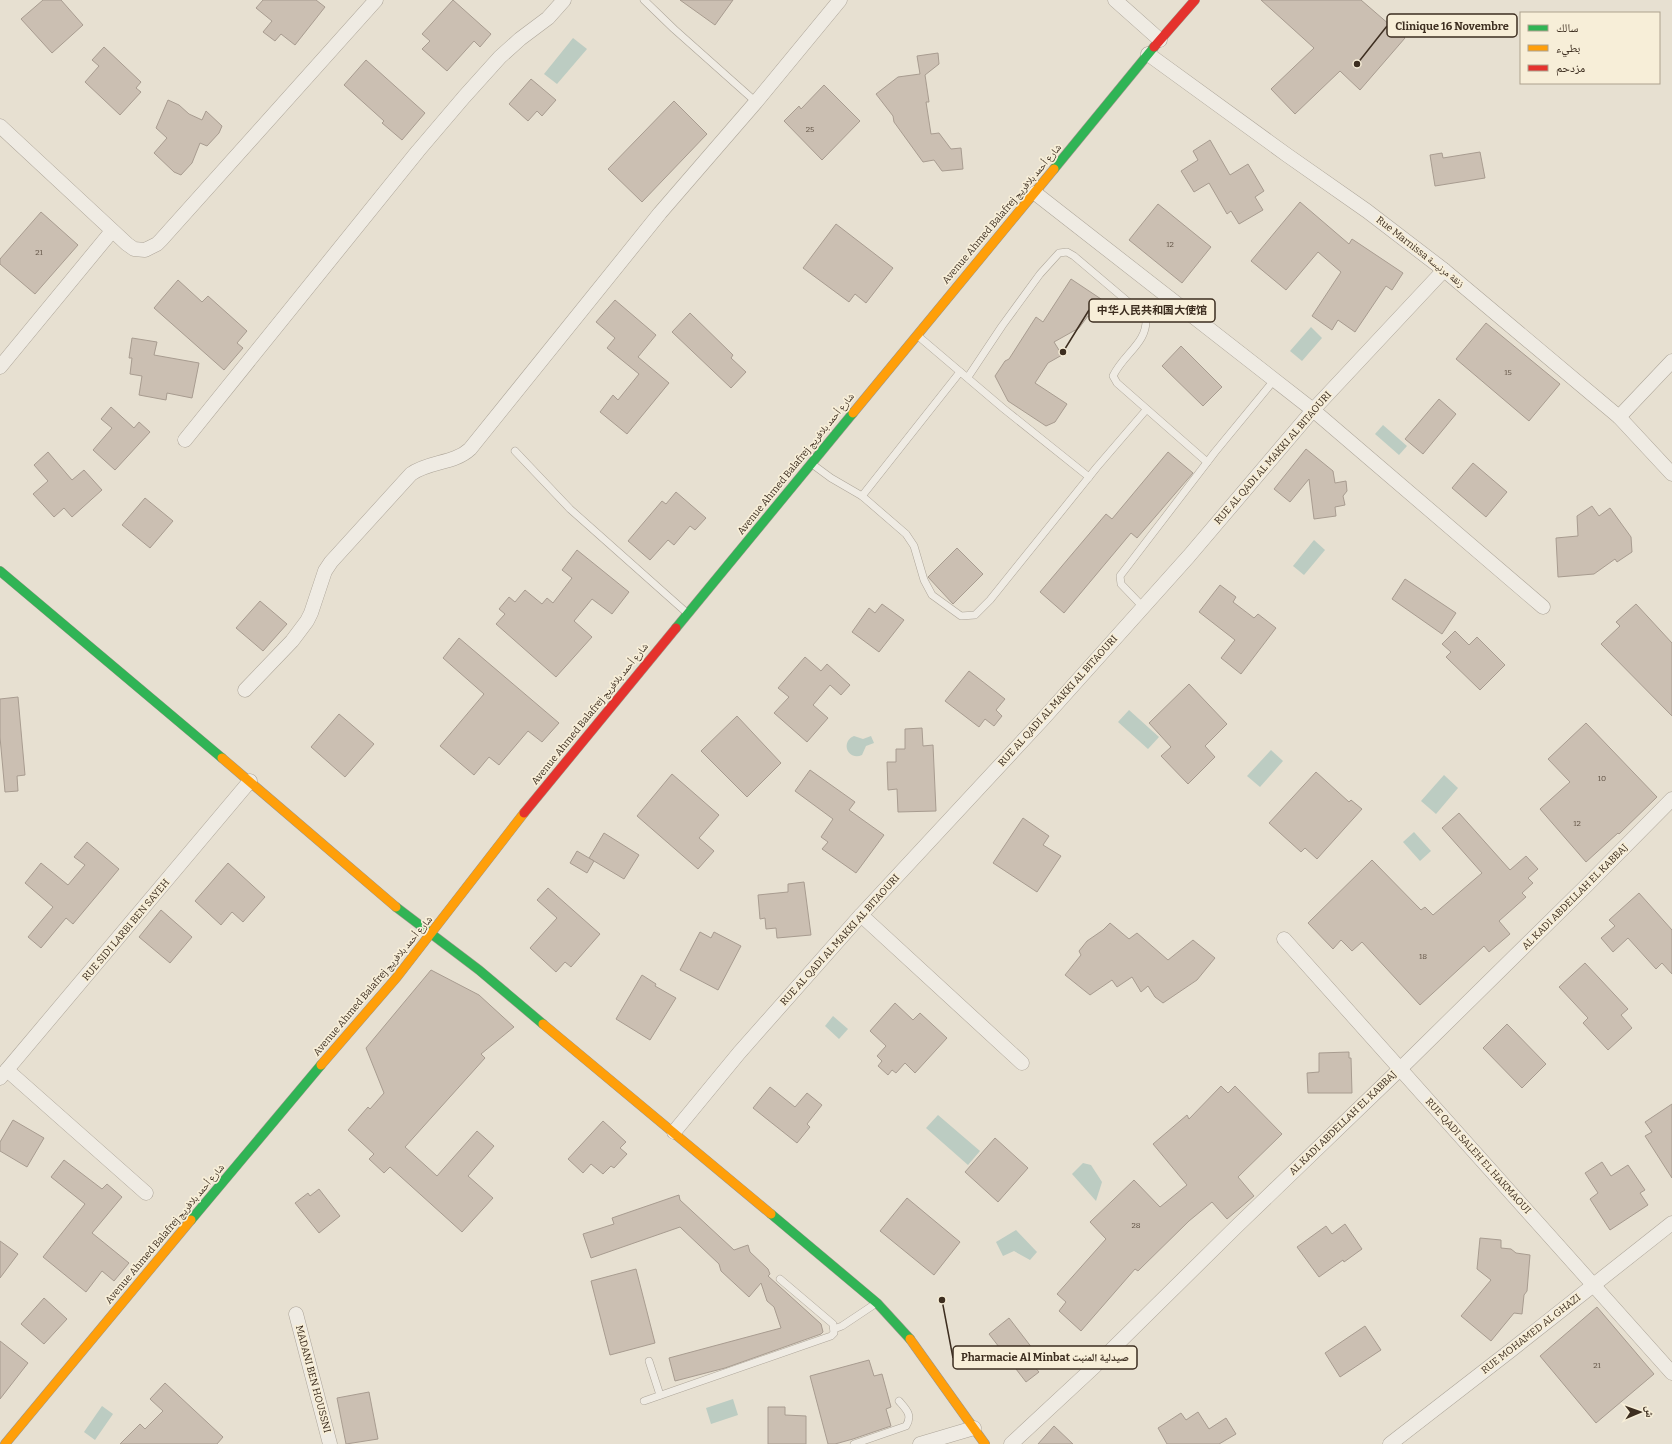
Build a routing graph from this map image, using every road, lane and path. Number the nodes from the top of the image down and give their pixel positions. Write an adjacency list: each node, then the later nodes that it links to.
1 (564, 0): 23 (street)
2 (644, 0): 9 (lane)
3 (840, 0): 9 (street)
4 (1115, 0): 7 (street)
5 (1195, 0): 7 (main road, Avenue Ahmed Balafrej شارع أحمد بلافريج)
6 (371, 2): 12 (street)
7 (1160, 40): 8 (main road, Avenue Ahmed Balafrej شارع أحمد بلافريج)
8 (1148, 54): 11 (main road, Avenue Ahmed Balafrej شارع أحمد بلافريج); 13 (street, Rue Marnissa زنقة مرنيسة)
9 (756, 102): 34 (street)
10 (0, 126): 12 (street)
11 (1035, 193): 14 (main road, Avenue Ahmed Balafrej شارع أحمد بلافريج); 19 (street)
12 (112, 232): 16 (street)
13 (1444, 270): 21 (street, RUE AL QADI AL MAKKI AL BITAOURI); 22 (street, Rue Marnissa زنقة مرنيسة)
14 (917, 334): 17 (lane); 26 (main road, Avenue Ahmed Balafrej شارع أحمد بلافريج)
15 (1672, 361): 22 (street)
16 (0, 367)
17 (960, 372): 18 (lane); 29 (lane)
18 (968, 377): 20 (lane); 28 (lane)
19 (1275, 379): 21 (street); 25 (lane)
20 (1146, 410): 25 (lane); 28 (lane)
21 (1314, 410): 31 (street, RUE AL QADI AL MAKKI AL BITAOURI); 32 (street)
22 (1619, 417): 27 (street, Rue Marnissa زنقة مرنيسة)
23 (185, 440)
24 (515, 451): 33 (lane)
25 (1207, 462): 31 (lane)
26 (812, 463): 29 (lane); 33 (main road, Avenue Ahmed Balafrej شارع أحمد بلافريج)
27 (1672, 474)
28 (1089, 477): 29 (lane)
29 (862, 496)
30 (0, 571): 35 (main road)
31 (1142, 607): 37 (street, RUE AL QADI AL MAKKI AL BITAOURI)
32 (1543, 607)
33 (687, 613): 38 (main road, Avenue Ahmed Balafrej شارع أحمد بلافريج)
34 (245, 690)
35 (250, 781): 38 (main road); 42 (street, RUE SIDI LARBI BEN SAYEH)
36 (1672, 799): 41 (street, AL KADI ABDELLAH EL KABBAJ)
37 (862, 914): 40 (street); 43 (street, RUE AL QADI AL MAKKI AL BITAOURI)
38 (431, 934): 43 (main road); 57 (main road, Avenue Ahmed Balafrej شارع أحمد بلافريج)
39 (1284, 939): 41 (street, RUE QADI SALEH EL HAKMAOUI)
40 (1022, 1064)
41 (1400, 1069): 47 (street, RUE QADI SALEH EL HAKMAOUI); 62 (street, AL KADI ABDELLAH EL KABBAJ)
42 (3, 1074): 44 (street)
43 (674, 1132): 48 (main road)
44 (146, 1193)
45 (1672, 1223): 47 (street, RUE MOHAMED AL GHAZI)
46 (780, 1278): 50 (lane)
47 (1592, 1286): 52 (street, RUE QADI SALEH EL HAKMAOUI); 63 (street, RUE MOHAMED AL GHAZI)
48 (877, 1302): 50 (lane); 56 (main road)
49 (296, 1314): 58 (street, MADANI BEN HOUSSNI)
50 (834, 1329): 53 (lane)
51 (649, 1361): 53 (lane)
52 (1672, 1373)
53 (660, 1395): 54 (lane)
54 (644, 1401)
55 (899, 1401): 59 (lane)
56 (974, 1428): 60 (street); 61 (main road)
57 (5, 1444)
58 (330, 1444)
59 (854, 1444)
60 (920, 1444)
61 (985, 1444)
62 (1011, 1444)
63 (1390, 1444)

